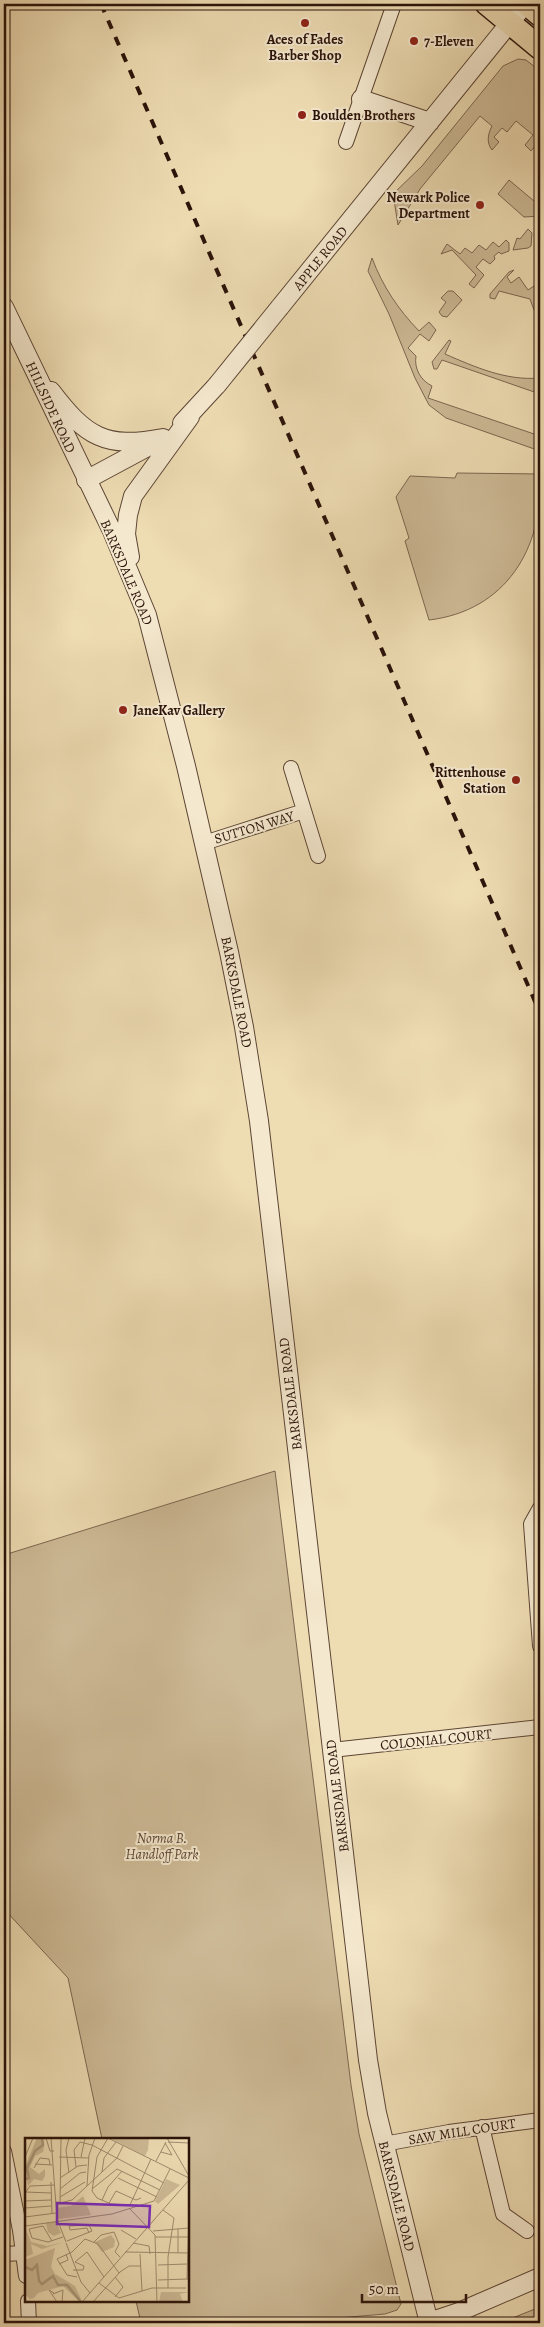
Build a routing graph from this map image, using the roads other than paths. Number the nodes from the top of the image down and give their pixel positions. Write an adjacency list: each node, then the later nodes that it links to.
1 (394, 4): 7 (street)
2 (487, 4): 5 (main road)
3 (526, 4): 4 (main road); 5 (street, APPLE ROAD)
4 (540, 15)
5 (510, 23): 6 (main road); 8 (street, APPLE ROAD)
6 (540, 48)
7 (361, 99): 8 (street); 9 (street)
8 (430, 122): 12 (street, APPLE ROAD, bridge)
9 (346, 142)
10 (4, 307): 11 (street, HILLSIDE ROAD)
11 (31, 365): 13 (street); 14 (street, HILLSIDE ROAD)
12 (190, 417): 13 (street, APPLE ROAD); 15 (street)
13 (163, 438): 14 (street, APPLE ROAD)
14 (86, 480): 15 (street, BARKSDALE ROAD)
15 (141, 596): 18 (street, BARKSDALE ROAD)
16 (291, 768): 17 (street, SUTTON WAY)
17 (304, 811): 18 (street, SUTTON WAY); 19 (street, SUTTON WAY)
18 (204, 843): 23 (street, BARKSDALE ROAD)
19 (318, 856)
20 (540, 1508): 21 (street)
21 (540, 1646)
22 (540, 1727): 23 (street, COLONIAL COURT)
23 (332, 1750): 26 (street, BARKSDALE ROAD)
24 (540, 2120): 25 (street, SAW MILL COURT)
25 (482, 2127): 26 (street, SAW MILL COURT); 28 (street)
26 (384, 2144): 35 (street, BARKSDALE ROAD)
27 (4, 2151): 29 (street)
28 (526, 2231)
29 (24, 2253): 30 (street); 31 (street)
30 (4, 2254)
31 (25, 2264)
32 (540, 2277): 35 (street)
33 (28, 2302): 34 (street)
34 (29, 2323)
35 (428, 2323)

